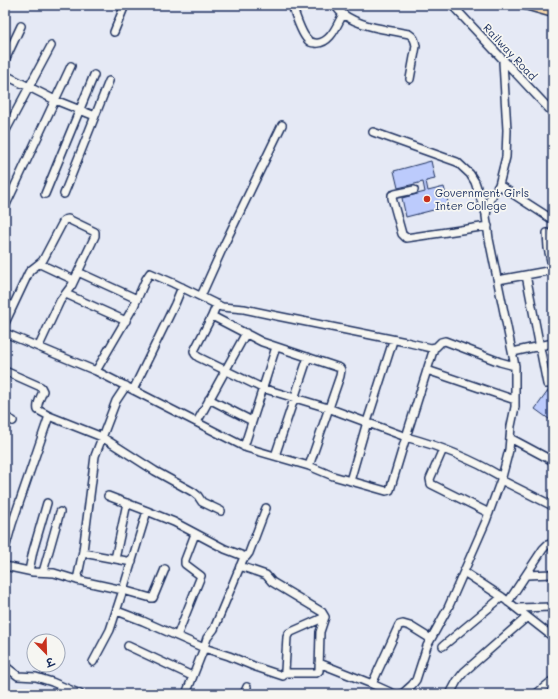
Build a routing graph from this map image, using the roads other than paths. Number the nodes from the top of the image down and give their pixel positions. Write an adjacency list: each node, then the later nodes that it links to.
1 (125, 5): 9 (street)
2 (292, 5): 7 (street)
3 (335, 5): 7 (street)
4 (452, 5): 12 (street, Railway Road)
5 (525, 5): 6 (main road)
6 (553, 13)
7 (343, 14): 16 (street)
8 (21, 26): 11 (street)
9 (114, 32)
10 (51, 46): 18 (street)
11 (5, 60)
12 (504, 62): 21 (street, Railway Road); 26 (street)
13 (71, 66): 19 (street)
14 (5, 75): 18 (street)
15 (94, 76): 20 (street)
16 (410, 79)
17 (109, 81): 22 (street)
18 (30, 88): 19 (street); 24 (street)
19 (55, 100): 20 (street); 30 (street)
20 (78, 110): 22 (street); 28 (street)
21 (553, 114)
22 (95, 116): 29 (street)
23 (282, 125): 43 (street)
24 (5, 132)
25 (373, 132): 31 (street)
26 (499, 186): 31 (street); 32 (street)
27 (414, 190): 33 (street)
28 (45, 194)
29 (64, 194)
30 (5, 207)
31 (486, 216): 33 (street)
32 (550, 218)
33 (488, 226): 40 (street)
34 (547, 233): 36 (street)
35 (40, 264): 37 (street); 39 (street); 48 (street)
36 (553, 270): 38 (street)
37 (78, 272): 39 (street); 44 (street)
38 (526, 275): 40 (street); 54 (street)
39 (74, 280): 42 (street)
40 (498, 280): 57 (street)
41 (182, 287): 43 (street); 44 (street); 67 (street)
42 (66, 294): 47 (street); 53 (street)
43 (201, 296): 45 (street)
44 (137, 299): 47 (street)
45 (217, 304): 46 (street); 56 (street)
46 (212, 316): 50 (street); 60 (street)
47 (126, 321): 62 (street)
48 (5, 323)
49 (5, 333): 53 (street)
50 (246, 333): 55 (street); 60 (street)
51 (553, 343): 54 (street)
52 (392, 344): 77 (street)
53 (39, 346): 62 (street)
54 (539, 346): 57 (street); 64 (street)
55 (276, 347): 58 (street); 66 (street)
56 (434, 348): 59 (street); 61 (street)
57 (513, 352): 59 (street)
58 (308, 357): 68 (street); 71 (street)
59 (515, 366): 70 (street)
60 (225, 370): 66 (street); 69 (street)
61 (427, 370): 70 (street); 79 (street)
62 (96, 371): 65 (street)
63 (5, 372): 72 (street)
64 (547, 384)
65 (126, 386): 67 (street); 78 (street)
66 (262, 388): 68 (street); 75 (street)
67 (133, 390): 76 (street)
68 (294, 398): 71 (street); 83 (street)
69 (209, 399): 75 (street); 76 (street)
70 (515, 400): 80 (street)
71 (328, 408): 77 (street); 85 (street)
72 (49, 416): 78 (street); 99 (street)
73 (5, 417): 74 (street)
74 (13, 421)
75 (252, 421): 81 (street)
76 (197, 422): 81 (street)
77 (367, 422): 79 (street); 87 (street)
78 (102, 437): 94 (street); 100 (street)
79 (406, 437): 82 (street); 87 (street)
80 (510, 438): 84 (street); 86 (street)
81 (244, 446): 83 (street)
82 (443, 449): 86 (street); 96 (street)
83 (275, 456): 85 (street)
84 (553, 461)
85 (309, 466): 87 (street)
86 (502, 479): 91 (street); 96 (street)
87 (350, 481)
88 (108, 496): 90 (street)
89 (47, 503): 107 (street)
90 (127, 503): 93 (street); 102 (street)
91 (553, 506)
92 (266, 508): 101 (street)
93 (147, 511): 97 (street); 103 (street)
94 (221, 511)
95 (60, 512): 108 (street)
96 (489, 513): 109 (street)
97 (195, 534): 101 (street); 121 (street)
98 (553, 543): 111 (street)
99 (5, 549)
100 (83, 553): 102 (street); 112 (street)
101 (244, 557): 105 (street)
102 (116, 559): 103 (street)
103 (132, 562): 113 (street)
104 (5, 566): 107 (street)
105 (240, 566): 119 (street); 126 (street)
106 (165, 569): 113 (street)
107 (29, 571): 108 (street)
108 (43, 572): 112 (street)
109 (464, 572): 114 (street); 123 (street)
110 (553, 574): 111 (street)
111 (526, 575): 115 (street)
112 (77, 580): 113 (street)
113 (123, 590): 118 (street)
114 (502, 596): 115 (street); 125 (street)
115 (508, 602): 117 (street)
116 (553, 607): 117 (street)
117 (516, 608): 120 (street)
118 (117, 611): 121 (street); 127 (street)
119 (325, 617): 128 (street); 130 (street)
120 (528, 617): 122 (street); 141 (street)
121 (177, 636): 126 (street)
122 (553, 637)
123 (431, 639): 133 (street); 135 (street)
124 (128, 646): 131 (street)
125 (443, 646)
126 (204, 648): 130 (street); 131 (street)
127 (93, 662)
128 (319, 662): 130 (street); 133 (street)
129 (5, 666): 136 (street)
130 (285, 673)
131 (192, 676): 137 (street)
132 (553, 680): 142 (street)
133 (372, 684): 139 (street)
134 (247, 687): 138 (street)
135 (404, 692): 140 (street)
136 (80, 694)
137 (186, 694)
138 (244, 694)
139 (394, 694)
140 (414, 694)
141 (450, 694)
142 (536, 694)

